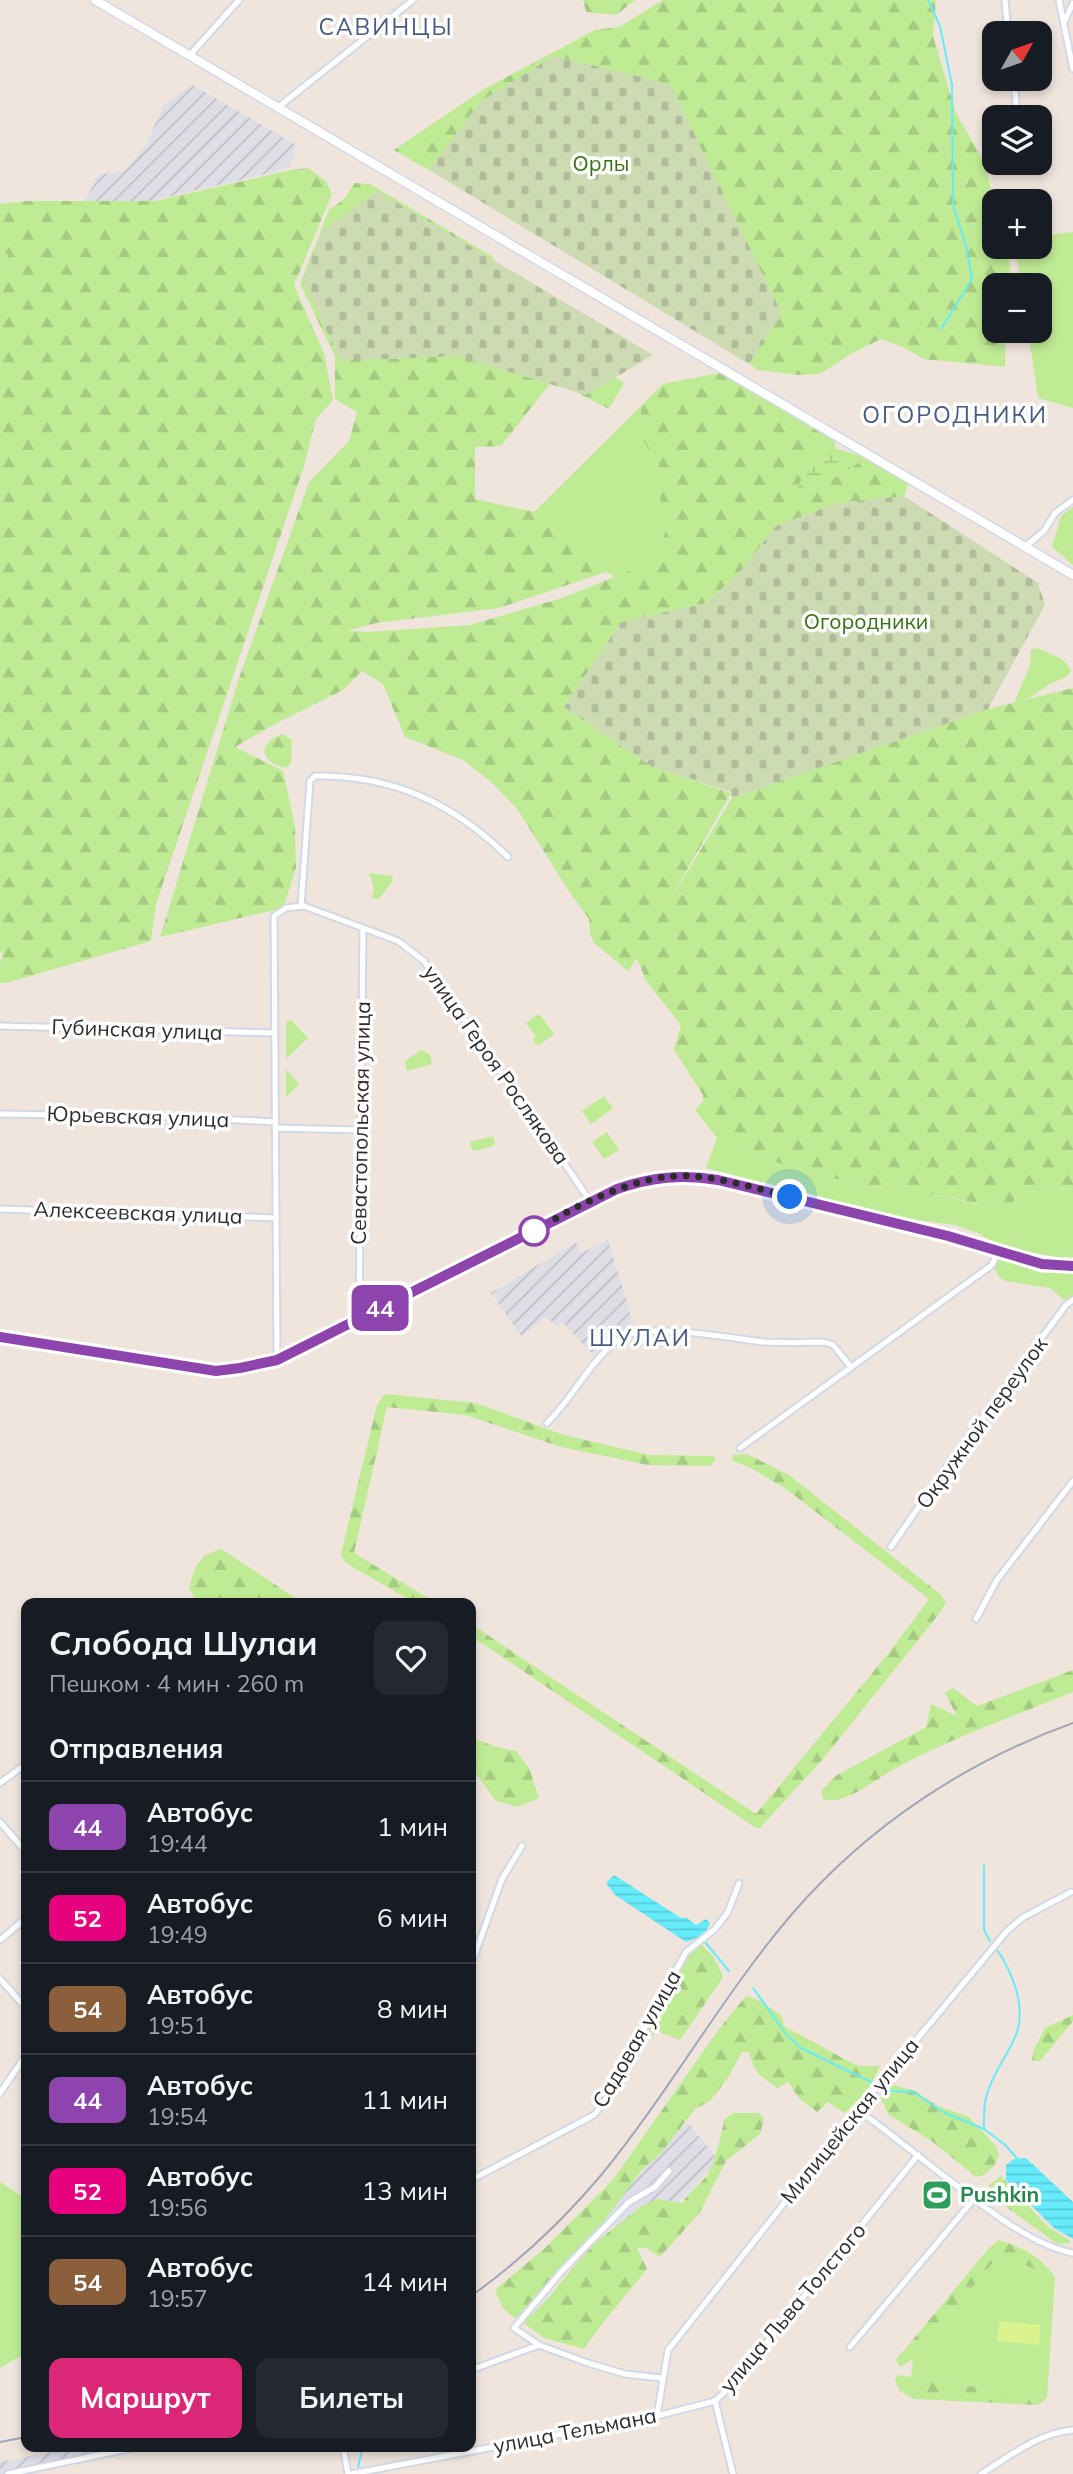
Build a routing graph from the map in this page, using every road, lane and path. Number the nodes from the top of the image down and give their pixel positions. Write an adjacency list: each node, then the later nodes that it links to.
1 (96, 0): 9 (main road)
2 (239, 0): 9 (street)
3 (413, 0): 13 (street)
4 (1005, 0): 7 (street)
5 (1059, 0): 8 (street)
6 (1073, 3): 8 (street)
7 (1008, 21)
8 (1064, 22): 10 (street)
9 (189, 56): 13 (main road)
10 (1073, 69)
11 (1015, 91): 12 (street)
12 (1016, 103)
13 (277, 107): 15 (main road)
14 (1073, 500): 15 (street)
15 (1026, 546): 16 (main road)
16 (1073, 575)
17 (508, 857): 18 (street)
18 (301, 906): 19 (street, улица Героя Рослякова); 21 (street)
19 (363, 928): 24 (street, Севастопольская улица); 25 (street, улица Героя Рослякова)
20 (0, 1026): 21 (street, Губинская улица)
21 (274, 1033): 23 (street)
22 (0, 1114): 23 (street, Юрьевская улица)
23 (275, 1125): 24 (street, Юрьевская улица); 27 (street)
24 (361, 1130): 31 (street, Севастопольская улица)
25 (591, 1202): 28 (main road); 31 (main road)
26 (0, 1209): 27 (street, Алексеевская улица)
27 (276, 1218): 33 (street)
28 (998, 1251): 29 (main road); 34 (street)
29 (1073, 1266)
30 (1073, 1300): 38 (street, Окружной переулок)
31 (359, 1319): 33 (main road)
32 (0, 1337): 33 (main road)
33 (277, 1360)
34 (851, 1367): 35 (street); 36 (street)
35 (547, 1423)
36 (740, 1448)
37 (1073, 1481): 39 (street)
38 (891, 1547)
39 (976, 1619)
40 (21, 1768): 41 (street)
41 (0, 1783)
42 (0, 1822): 44 (street)
43 (522, 1846): 49 (street)
44 (21, 1847)
45 (739, 1883): 57 (street, Садовая улица)
46 (1071, 1892): 54 (street, Милицейская улица)
47 (21, 1922): 48 (street)
48 (0, 1940)
49 (476, 1951)
50 (0, 1979): 51 (street)
51 (21, 2002)
52 (21, 2062): 53 (street)
53 (0, 2093)
54 (858, 2110): 55 (street); 63 (street, Милицейская улица)
55 (918, 2155): 58 (street); 64 (street, улица Льва Толстого)
56 (669, 2171): 60 (street)
57 (476, 2177)
58 (974, 2199): 59 (street); 61 (street)
59 (1073, 2253)
60 (538, 2345): 62 (street); 63 (street)
61 (850, 2347)
62 (476, 2368)
63 (661, 2378): 65 (street, Милицейская улица)
64 (715, 2401): 65 (street, улица Тельмана); 73 (street, улица Льва Толстого)
65 (657, 2416): 67 (street, улица Тельмана)
66 (1073, 2431): 74 (street)
67 (476, 2450)
68 (113, 2452): 71 (street)
69 (344, 2452): 72 (street)
70 (466, 2452): 72 (street, улица Тельмана)
71 (8, 2474)
72 (350, 2474)
73 (733, 2474)
74 (981, 2474)

